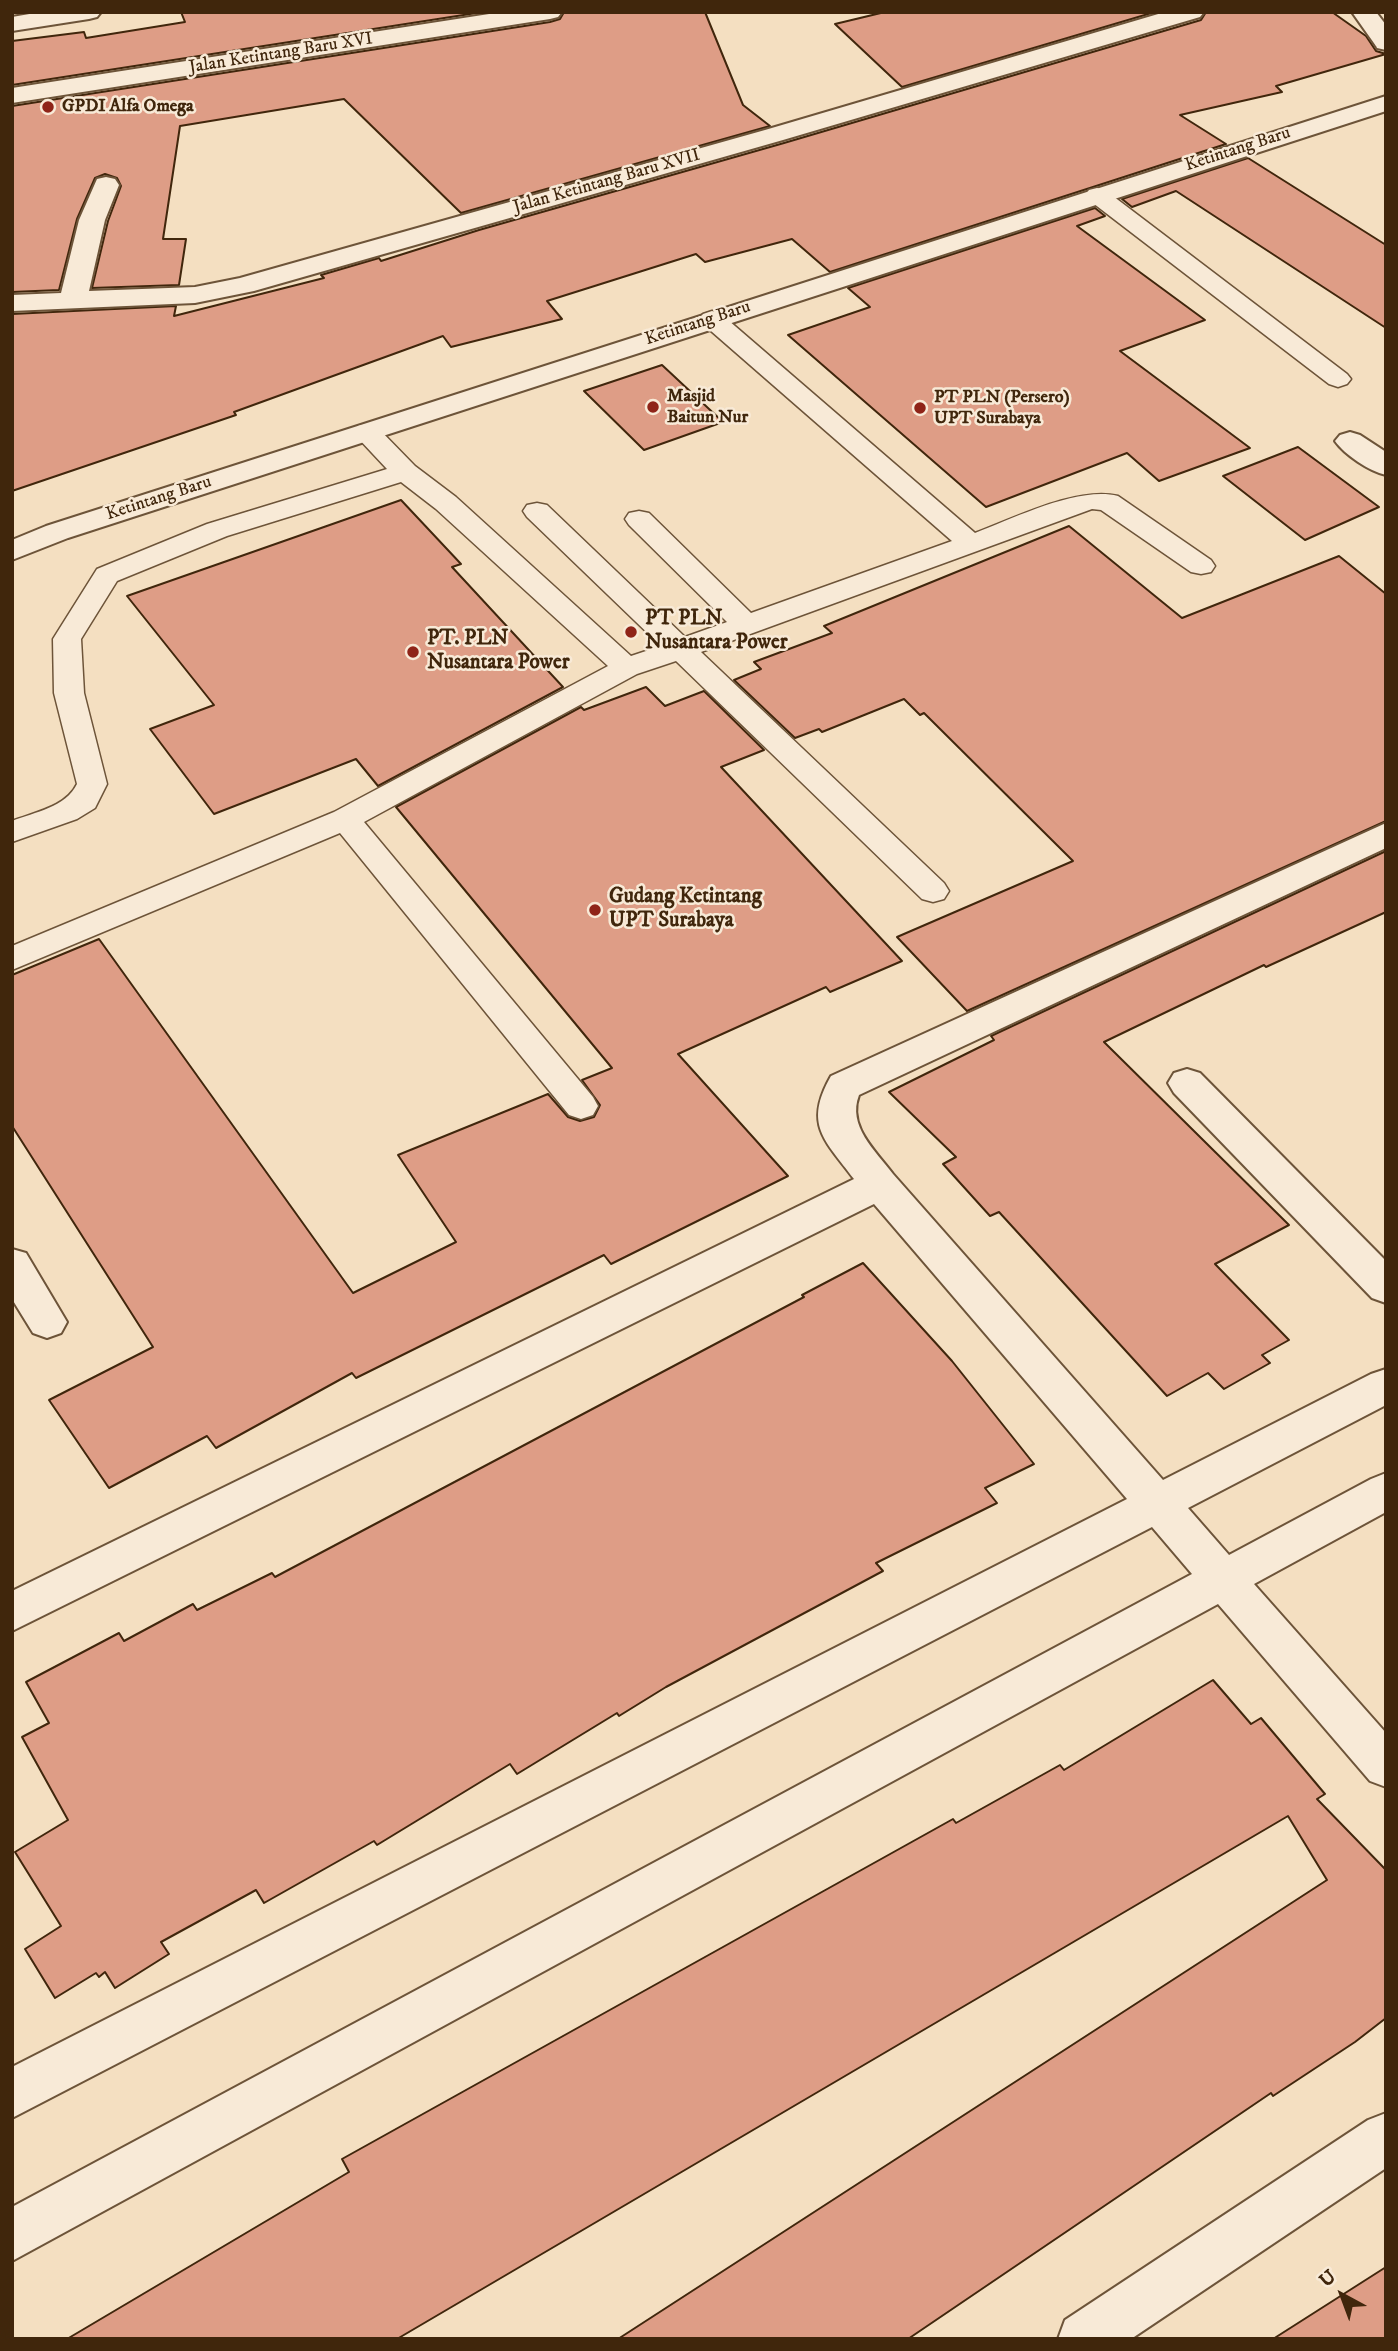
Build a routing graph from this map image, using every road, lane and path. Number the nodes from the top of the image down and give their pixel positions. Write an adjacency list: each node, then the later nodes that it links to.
1 (89, 12): 4 (street)
2 (550, 12): 5 (street, Jalan Ketintang Baru XVI)
3 (1192, 12): 9 (street, Jalan Ketintang Baru XVII)
4 (12, 24)
5 (12, 96)
6 (1386, 103): 8 (street, Ketintang Baru)
7 (106, 186): 9 (street)
8 (1097, 195): 11 (street, Ketintang Baru); 12 (lane)
9 (73, 299): 10 (street, Jalan Ketintang Baru XVII)
10 (12, 303)
11 (712, 319): 13 (street, Ketintang Baru); 19 (lane)
12 (1338, 379)
13 (367, 432): 16 (lane); 20 (street, Ketintang Baru)
14 (1350, 441): 15 (street)
15 (1386, 466)
16 (405, 472): 24 (lane); 26 (lane)
17 (537, 511): 23 (lane)
18 (639, 519): 22 (lane)
19 (971, 543): 21 (lane); 22 (lane)
20 (12, 551)
21 (1201, 566)
22 (746, 624): 23 (lane)
23 (683, 649): 24 (lane); 28 (lane)
24 (627, 668): 25 (lane)
25 (345, 819): 29 (lane); 31 (lane)
26 (12, 832)
27 (1386, 834): 32 (street)
28 (933, 891)
29 (12, 959)
30 (1187, 1083): 34 (street)
31 (581, 1106)
32 (880, 1184): 38 (street); 40 (street)
33 (12, 1264): 35 (street)
34 (1386, 1287)
35 (47, 1322)
36 (1386, 1385): 38 (street)
37 (1386, 1490): 39 (street)
38 (1158, 1503): 39 (street); 42 (street)
39 (1223, 1579): 41 (street); 44 (street)
40 (12, 1612)
41 (1386, 1766)
42 (12, 2094)
43 (1386, 2138): 45 (street)
44 (12, 2235)
45 (1084, 2339)

